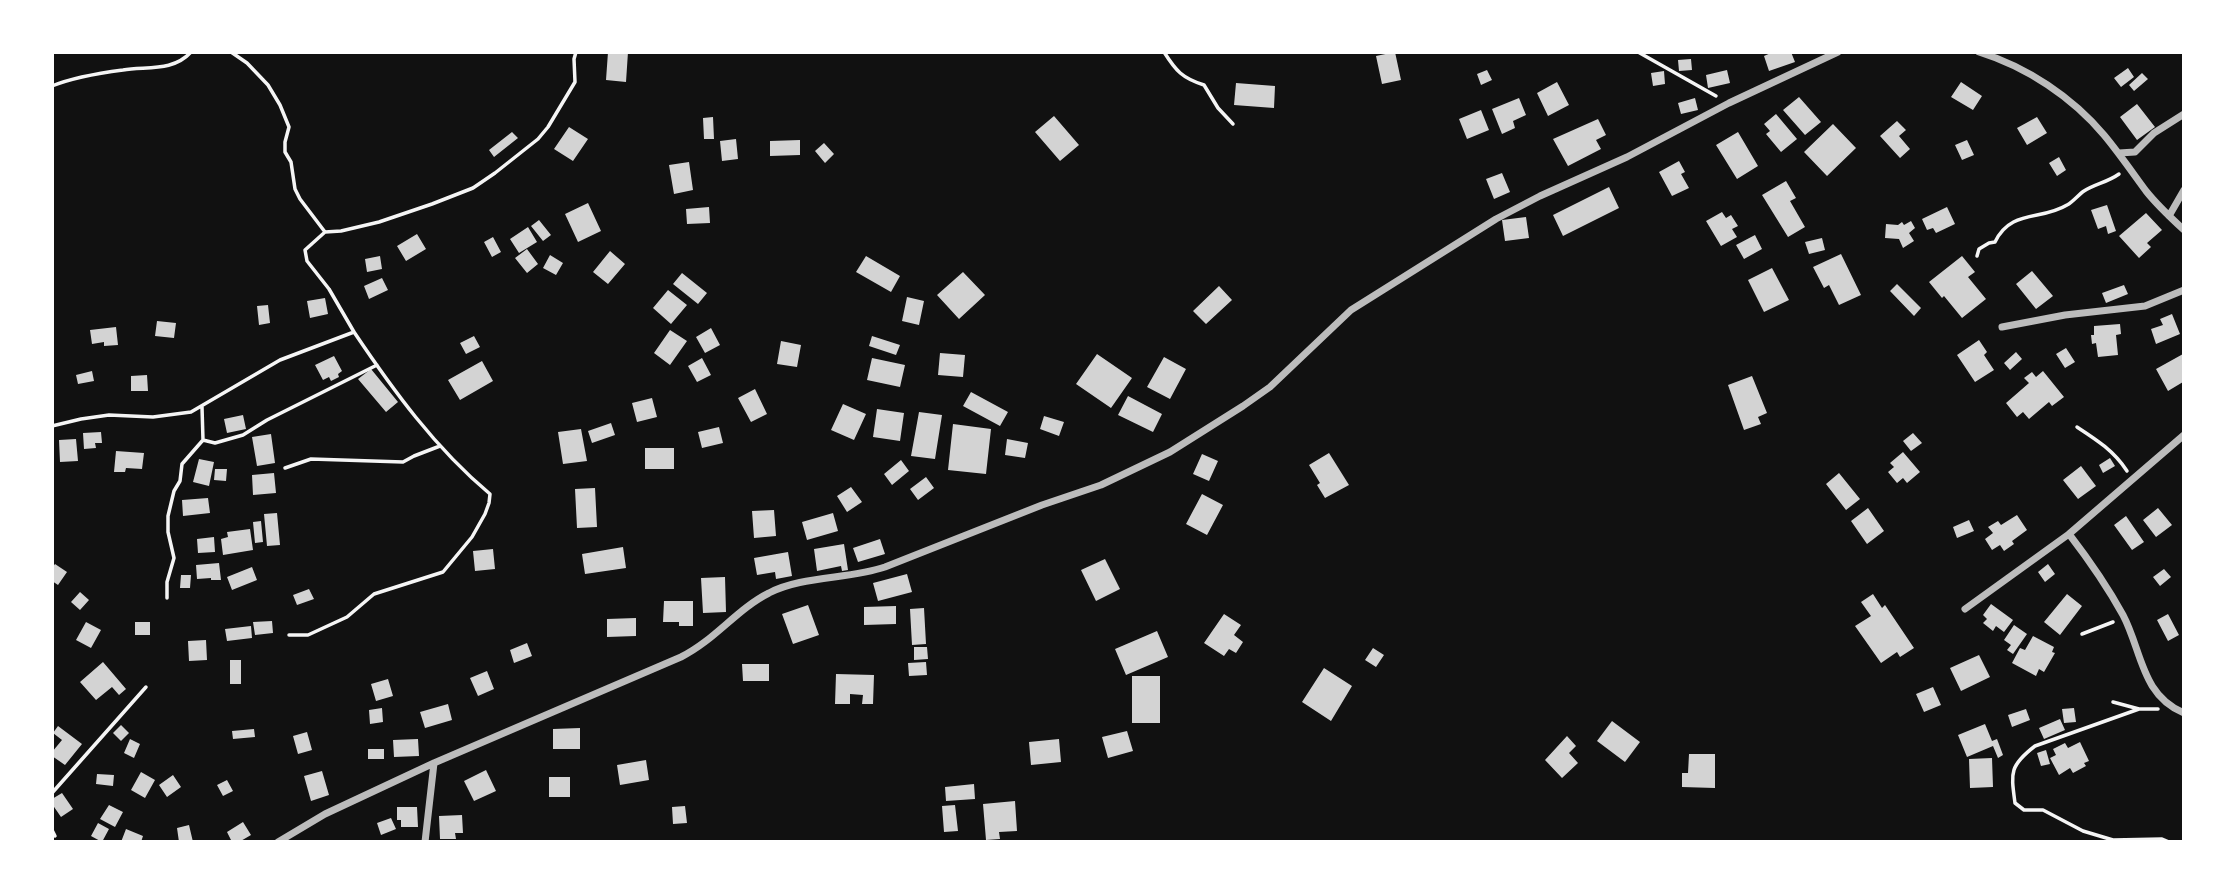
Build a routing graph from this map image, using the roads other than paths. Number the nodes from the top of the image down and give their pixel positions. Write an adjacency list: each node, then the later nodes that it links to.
1 (1838, 52): 14 (street)
2 (1979, 52): 4 (street)
3 (2183, 114): 4 (street)
4 (2119, 153): 6 (street)
5 (2183, 190): 6 (street)
6 (2169, 216): 7 (street)
7 (2183, 230)
8 (2183, 290): 9 (street)
9 (2002, 327)
10 (2183, 435): 11 (street)
11 (2069, 534): 12 (street); 13 (street)
12 (1965, 609)
13 (2183, 713)
14 (434, 763): 15 (street); 16 (street)
15 (278, 842)
16 (425, 842)

